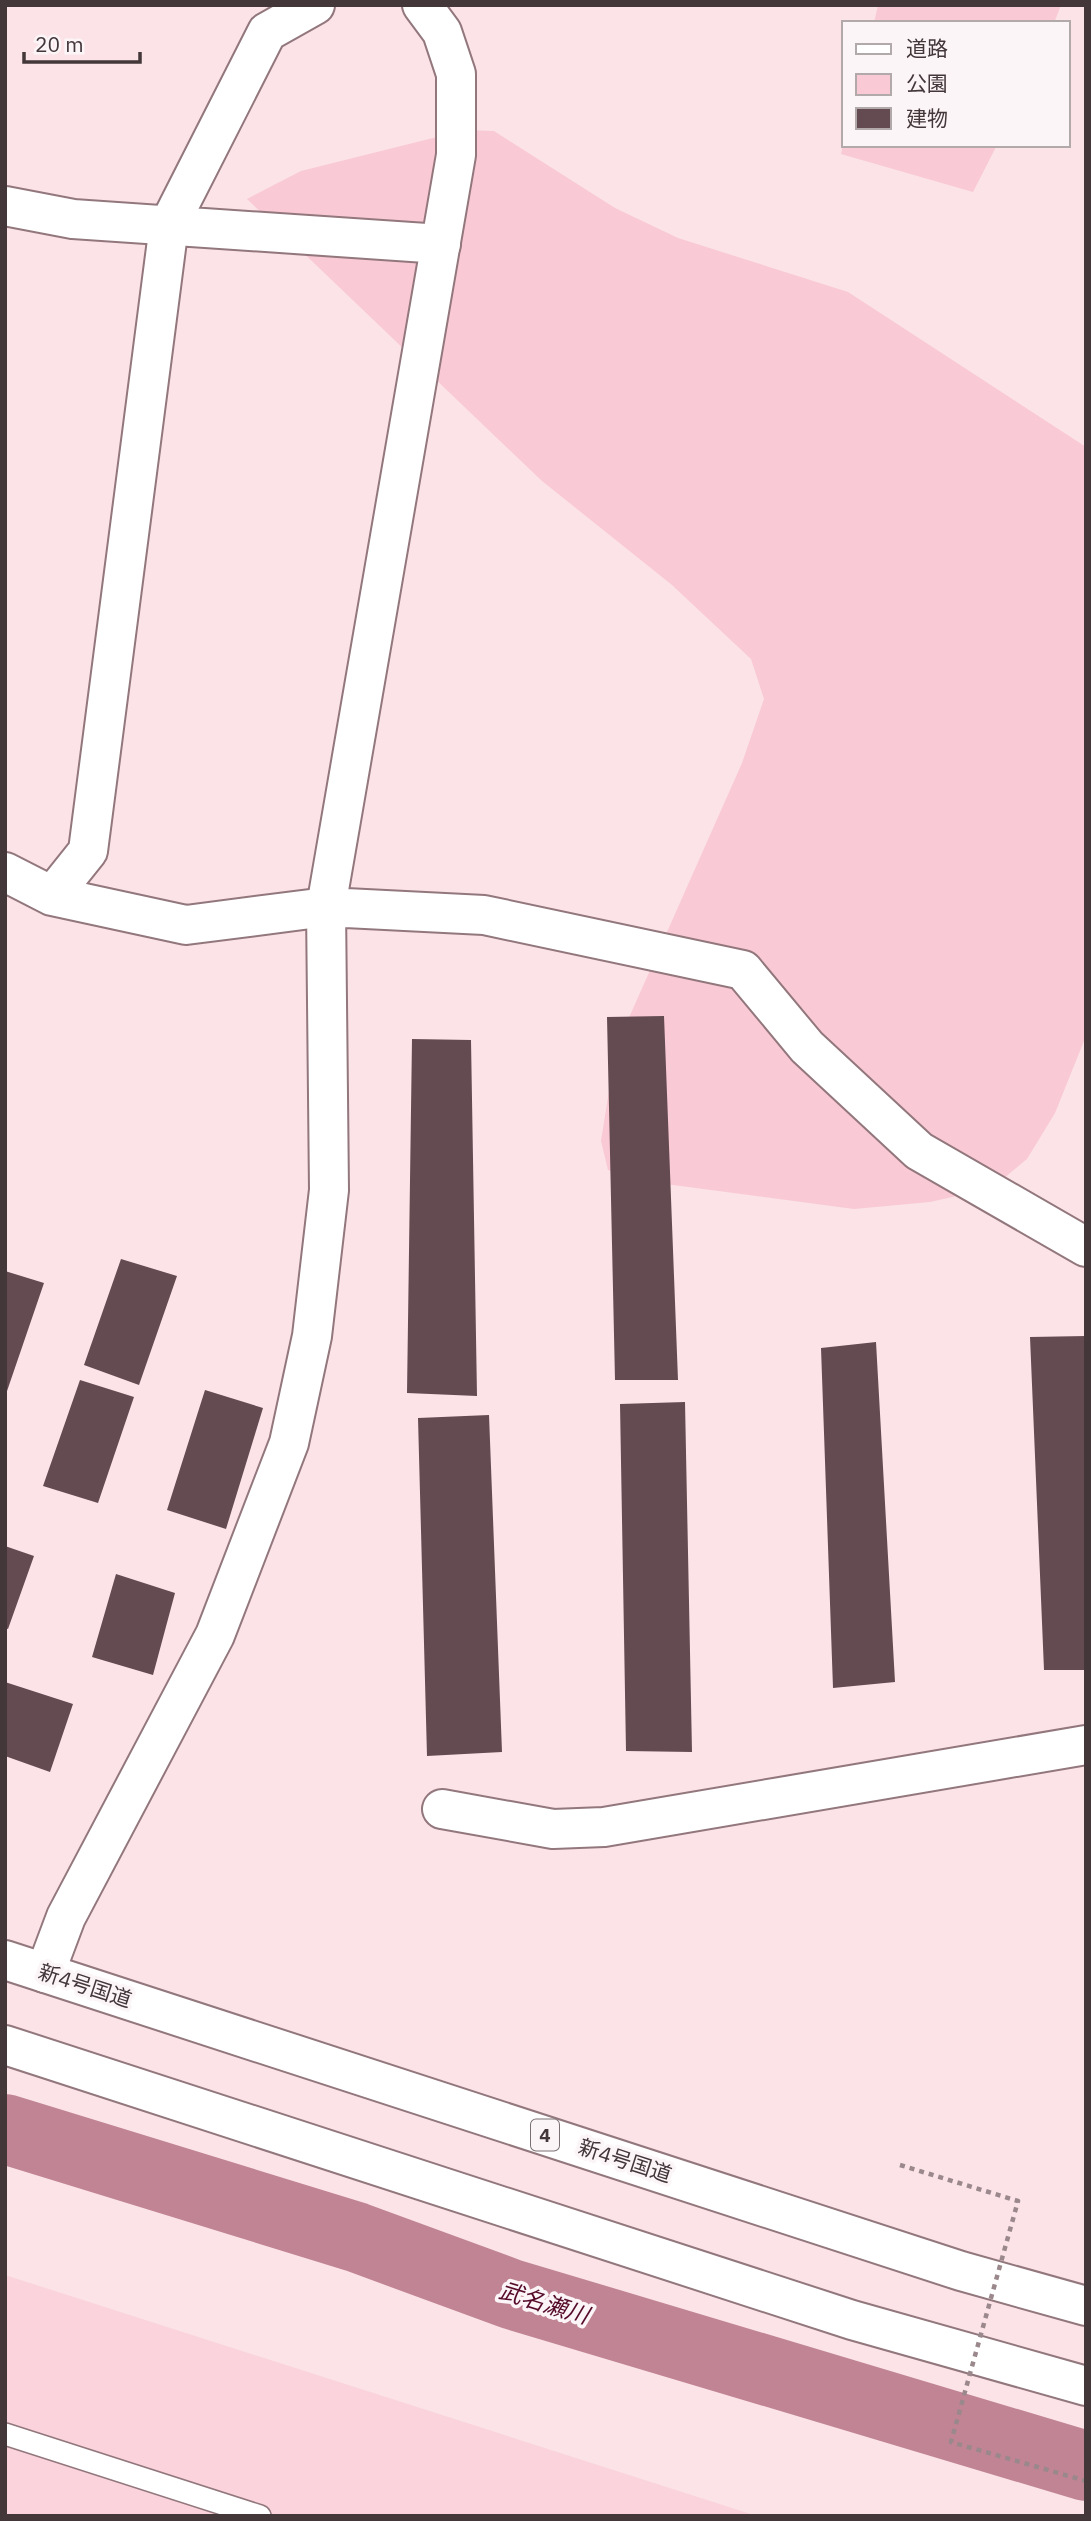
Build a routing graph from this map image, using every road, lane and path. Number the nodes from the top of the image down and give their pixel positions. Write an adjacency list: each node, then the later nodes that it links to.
1 (315, 5): 4 (main road)
2 (422, 5): 5 (main road)
3 (5, 206): 4 (main road)
4 (169, 225): 5 (main road); 7 (main road)
5 (441, 244): 8 (main road)
6 (5, 872): 7 (main road)
7 (52, 896): 8 (main road)
8 (326, 907): 9 (main road); 13 (main road)
9 (1086, 1247)
10 (1086, 1745): 11 (main road)
11 (442, 1810)
12 (5, 1960): 13 (main road, 新4号国道 / 4)
13 (45, 1973): 16 (main road, 新4号国道 / 4)
14 (5, 2045): 17 (main road)
15 (900, 2165): 19 (path, bridge)
16 (1086, 2305)
17 (1086, 2386)
18 (5, 2434): 20 (lane)
19 (1086, 2481)
20 (260, 2516)

